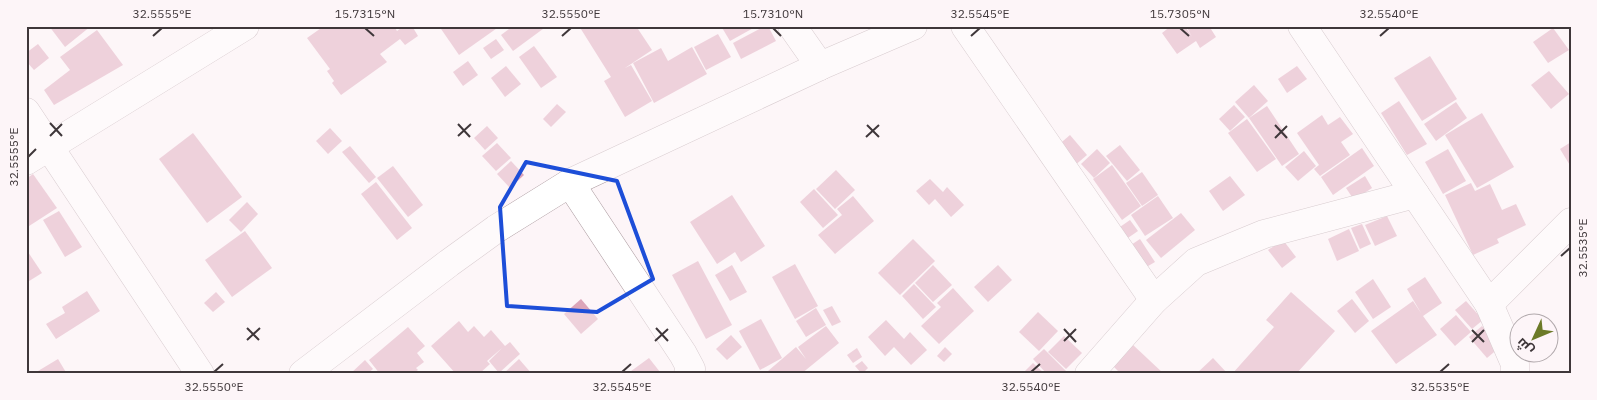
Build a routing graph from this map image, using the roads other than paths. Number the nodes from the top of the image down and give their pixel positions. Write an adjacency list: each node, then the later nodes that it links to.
1 (792, 26): 6 (street)
2 (913, 26): 6 (street)
3 (966, 26): 13 (street)
4 (1302, 26): 11 (street)
5 (235, 29): 8 (street)
6 (820, 66): 10 (street)
7 (26, 112): 8 (street)
8 (49, 147): 9 (street); 15 (street)
9 (26, 161)
10 (570, 183): 16 (street); 17 (street)
11 (1415, 194): 13 (street); 14 (street)
12 (1571, 222): 14 (street)
13 (1154, 300): 18 (street)
14 (1489, 304): 19 (street)
15 (200, 374)
16 (303, 374)
17 (688, 374)
18 (1089, 374)
19 (1515, 374)

